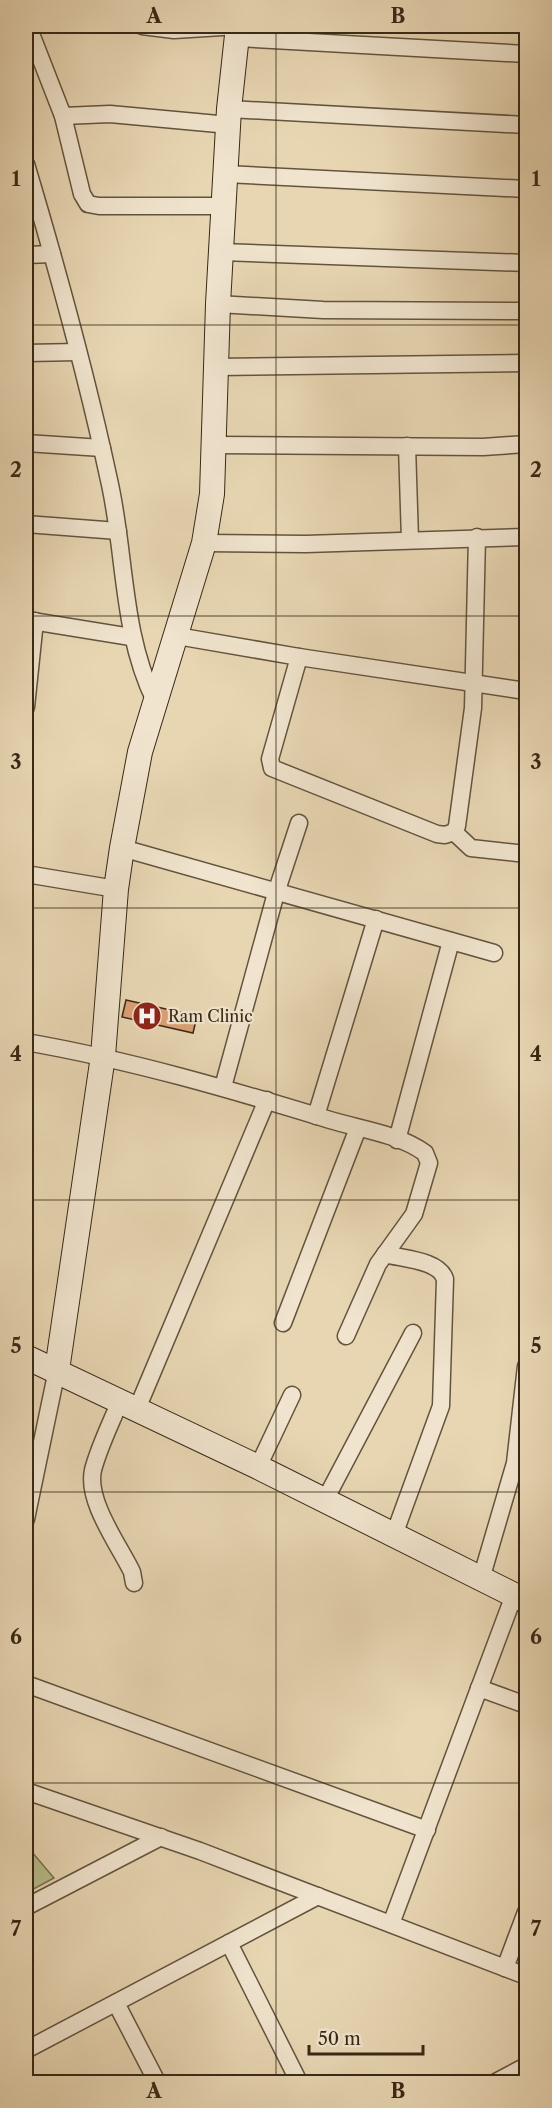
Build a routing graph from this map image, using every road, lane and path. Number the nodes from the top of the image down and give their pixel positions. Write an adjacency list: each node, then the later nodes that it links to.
1 (28, 26): 5 (street)
2 (142, 26): 3 (street)
3 (237, 30): 4 (street); 6 (street)
4 (526, 54)
5 (63, 116): 6 (street); 11 (street)
6 (229, 117): 7 (street); 9 (street)
7 (526, 125)
8 (26, 164): 13 (street)
9 (226, 174): 10 (street); 11 (street)
10 (526, 189)
11 (224, 206): 12 (street)
12 (222, 252): 15 (street); 16 (street)
13 (52, 254): 14 (street); 18 (street)
14 (26, 255)
15 (526, 263)
16 (218, 304): 17 (street); 21 (street)
17 (526, 311)
18 (78, 352): 19 (street); 26 (street)
19 (26, 353)
20 (526, 363): 21 (street)
21 (216, 367): 24 (street)
22 (26, 443): 26 (street)
23 (526, 444): 25 (street)
24 (214, 445): 25 (street); 32 (street)
25 (407, 446): 31 (street)
26 (102, 448): 28 (street)
27 (26, 524): 28 (street)
28 (118, 531): 35 (street)
29 (477, 537): 30 (street); 31 (street); 37 (street)
30 (526, 537)
31 (410, 540): 32 (street)
32 (204, 543): 34 (street)
33 (30, 620): 35 (street); 40 (street)
34 (177, 636): 36 (street); 39 (street)
35 (131, 637): 39 (street)
36 (299, 657): 37 (street); 42 (street)
37 (471, 683): 38 (street); 42 (street)
38 (526, 691)
39 (155, 701): 43 (street)
40 (26, 706)
41 (299, 823): 47 (street)
42 (454, 832): 44 (street)
43 (122, 848): 46 (street); 47 (street)
44 (526, 854)
45 (26, 874): 46 (street)
46 (116, 889): 52 (street)
47 (276, 893): 48 (street); 53 (street)
48 (376, 919): 49 (street); 55 (street)
49 (451, 941): 50 (street); 57 (street)
50 (494, 953)
51 (26, 1042): 52 (street)
52 (103, 1056): 53 (street); 64 (street)
53 (223, 1087): 54 (street)
54 (267, 1100): 55 (street); 66 (street)
55 (316, 1116): 56 (street)
56 (358, 1128): 57 (street); 59 (street)
57 (397, 1140): 58 (street)
58 (385, 1254): 61 (street); 70 (street)
59 (283, 1323)
60 (413, 1334): 68 (street)
61 (346, 1336)
62 (26, 1357): 64 (street)
63 (526, 1366): 71 (street)
64 (57, 1370): 66 (street); 69 (street)
65 (292, 1395): 67 (street)
66 (128, 1405): 67 (street); 72 (street)
67 (258, 1467): 68 (street)
68 (325, 1500): 70 (street)
69 (26, 1519)
70 (394, 1535): 71 (street)
71 (482, 1579): 73 (street)
72 (134, 1583)
73 (520, 1598): 75 (street)
74 (26, 1684): 78 (street)
75 (479, 1688): 76 (street); 78 (street)
76 (526, 1705)
77 (26, 1791): 79 (street)
78 (427, 1830): 83 (street)
79 (161, 1838): 80 (street); 81 (street)
80 (318, 1896): 83 (street); 84 (street)
81 (26, 1907)
82 (526, 1912): 85 (street)
83 (391, 1924): 85 (street)
84 (229, 1943): 87 (street); 91 (street)
85 (505, 1968): 86 (street)
86 (526, 1976)
87 (116, 2002): 88 (street); 90 (street)
88 (26, 2050)
89 (526, 2066): 92 (street)
90 (157, 2082)
91 (299, 2082)
92 (496, 2082)

